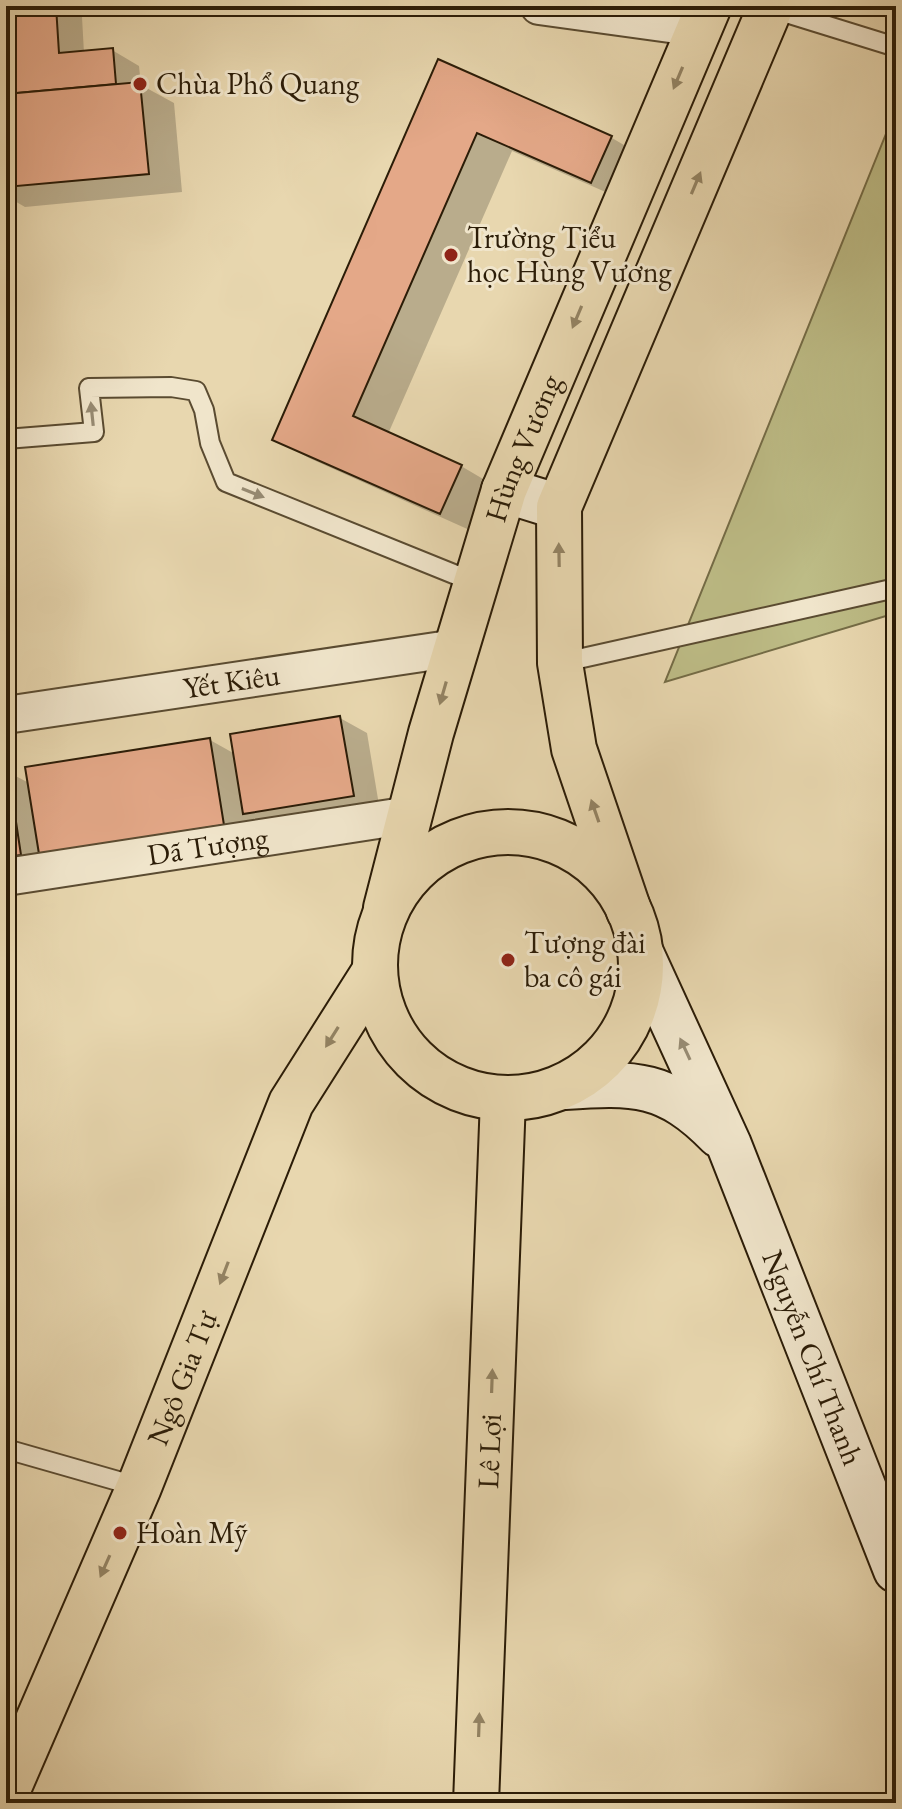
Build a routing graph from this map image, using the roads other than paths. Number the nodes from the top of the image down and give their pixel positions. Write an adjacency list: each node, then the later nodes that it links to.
1 (539, 6): 3 (street)
2 (771, 7): 4 (lane); 7 (main road, Hùng Vương, one-way to 2)
3 (704, 17): 6 (main road, Hùng Vương, one-way to 6)
4 (896, 47)
5 (6, 439): 8 (lane, one-way to 8)
6 (504, 490): 7 (main road); 8 (main road, Hùng Vương)
7 (559, 507): 11 (main road, Hùng Vương, one-way to 7)
8 (476, 583): 10 (main road, Hùng Vương)
9 (896, 588): 11 (lane)
10 (456, 648): 12 (street, Yết Kiêu); 13 (main road, Hùng Vương, one-way to 13)
11 (560, 663): 16 (main road, Hùng Vương, one-way to 11)
12 (6, 715)
13 (410, 815): 14 (street, Dã Tượng); 15 (main road, Hùng Vương)
14 (6, 877)
15 (386, 908): 16 (main road); 17 (main road)
16 (635, 931): 18 (main road); 20 (main road, Nguyễn Chí Thanh, one-way to 16)
17 (374, 972): 19 (main road); 22 (main road, Ngô Gia Tự, one-way to 22)
18 (564, 1087): 19 (main road); 20 (main road, Nguyễn Chí Thanh)
19 (503, 1099): 25 (main road, Lê Lợi, one-way to 19)
20 (729, 1145): 23 (main road, Nguyễn Chí Thanh)
21 (6, 1449): 22 (lane)
22 (139, 1487): 24 (main road, Ngô Gia Tự, one-way to 24)
23 (896, 1570)
24 (6, 1794)
25 (476, 1803)

